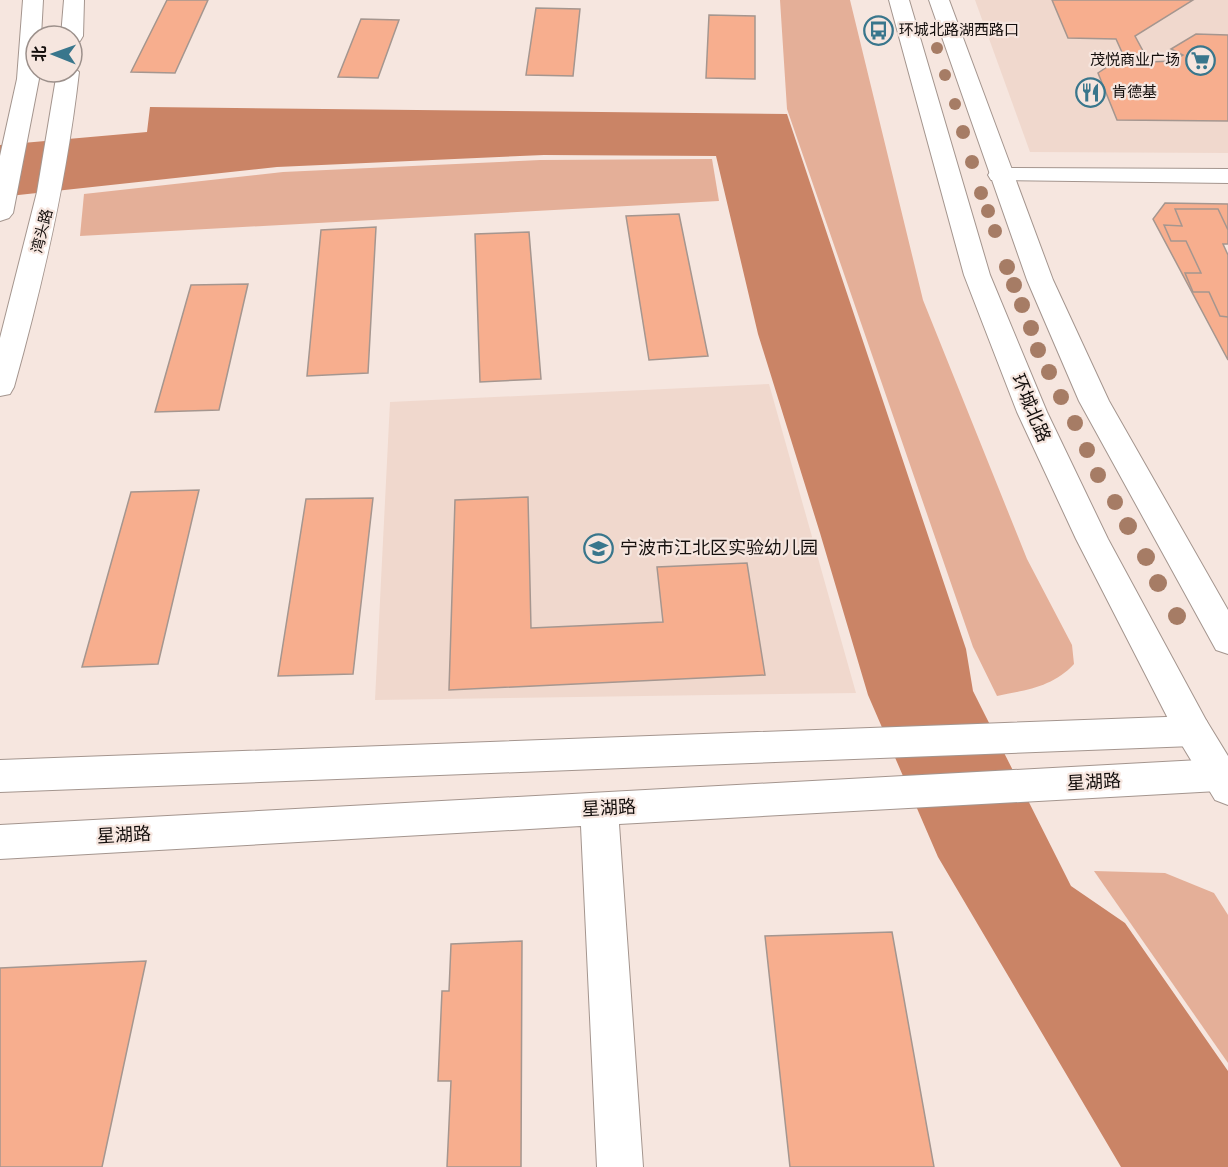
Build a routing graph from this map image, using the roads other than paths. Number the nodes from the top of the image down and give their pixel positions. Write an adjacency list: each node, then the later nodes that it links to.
1 (33, 0): 9 (main road)
2 (74, 0): 5 (main road)
3 (899, 0): 12 (main road, 环城北路)
4 (939, 0): 7 (main road)
5 (73, 24)
6 (67, 84): 10 (main road, 湾头路)
7 (1000, 175): 8 (main road); 11 (main road)
8 (1228, 176)
9 (1, 208)
10 (0, 387)
11 (1228, 641)
12 (1192, 731): 13 (main road); 14 (main road, 环城北路)
13 (0, 776)
14 (1223, 782): 15 (main road, 星湖路)
15 (599, 809): 16 (main road, 星湖路); 17 (main road)
16 (0, 842)
17 (620, 1167)

